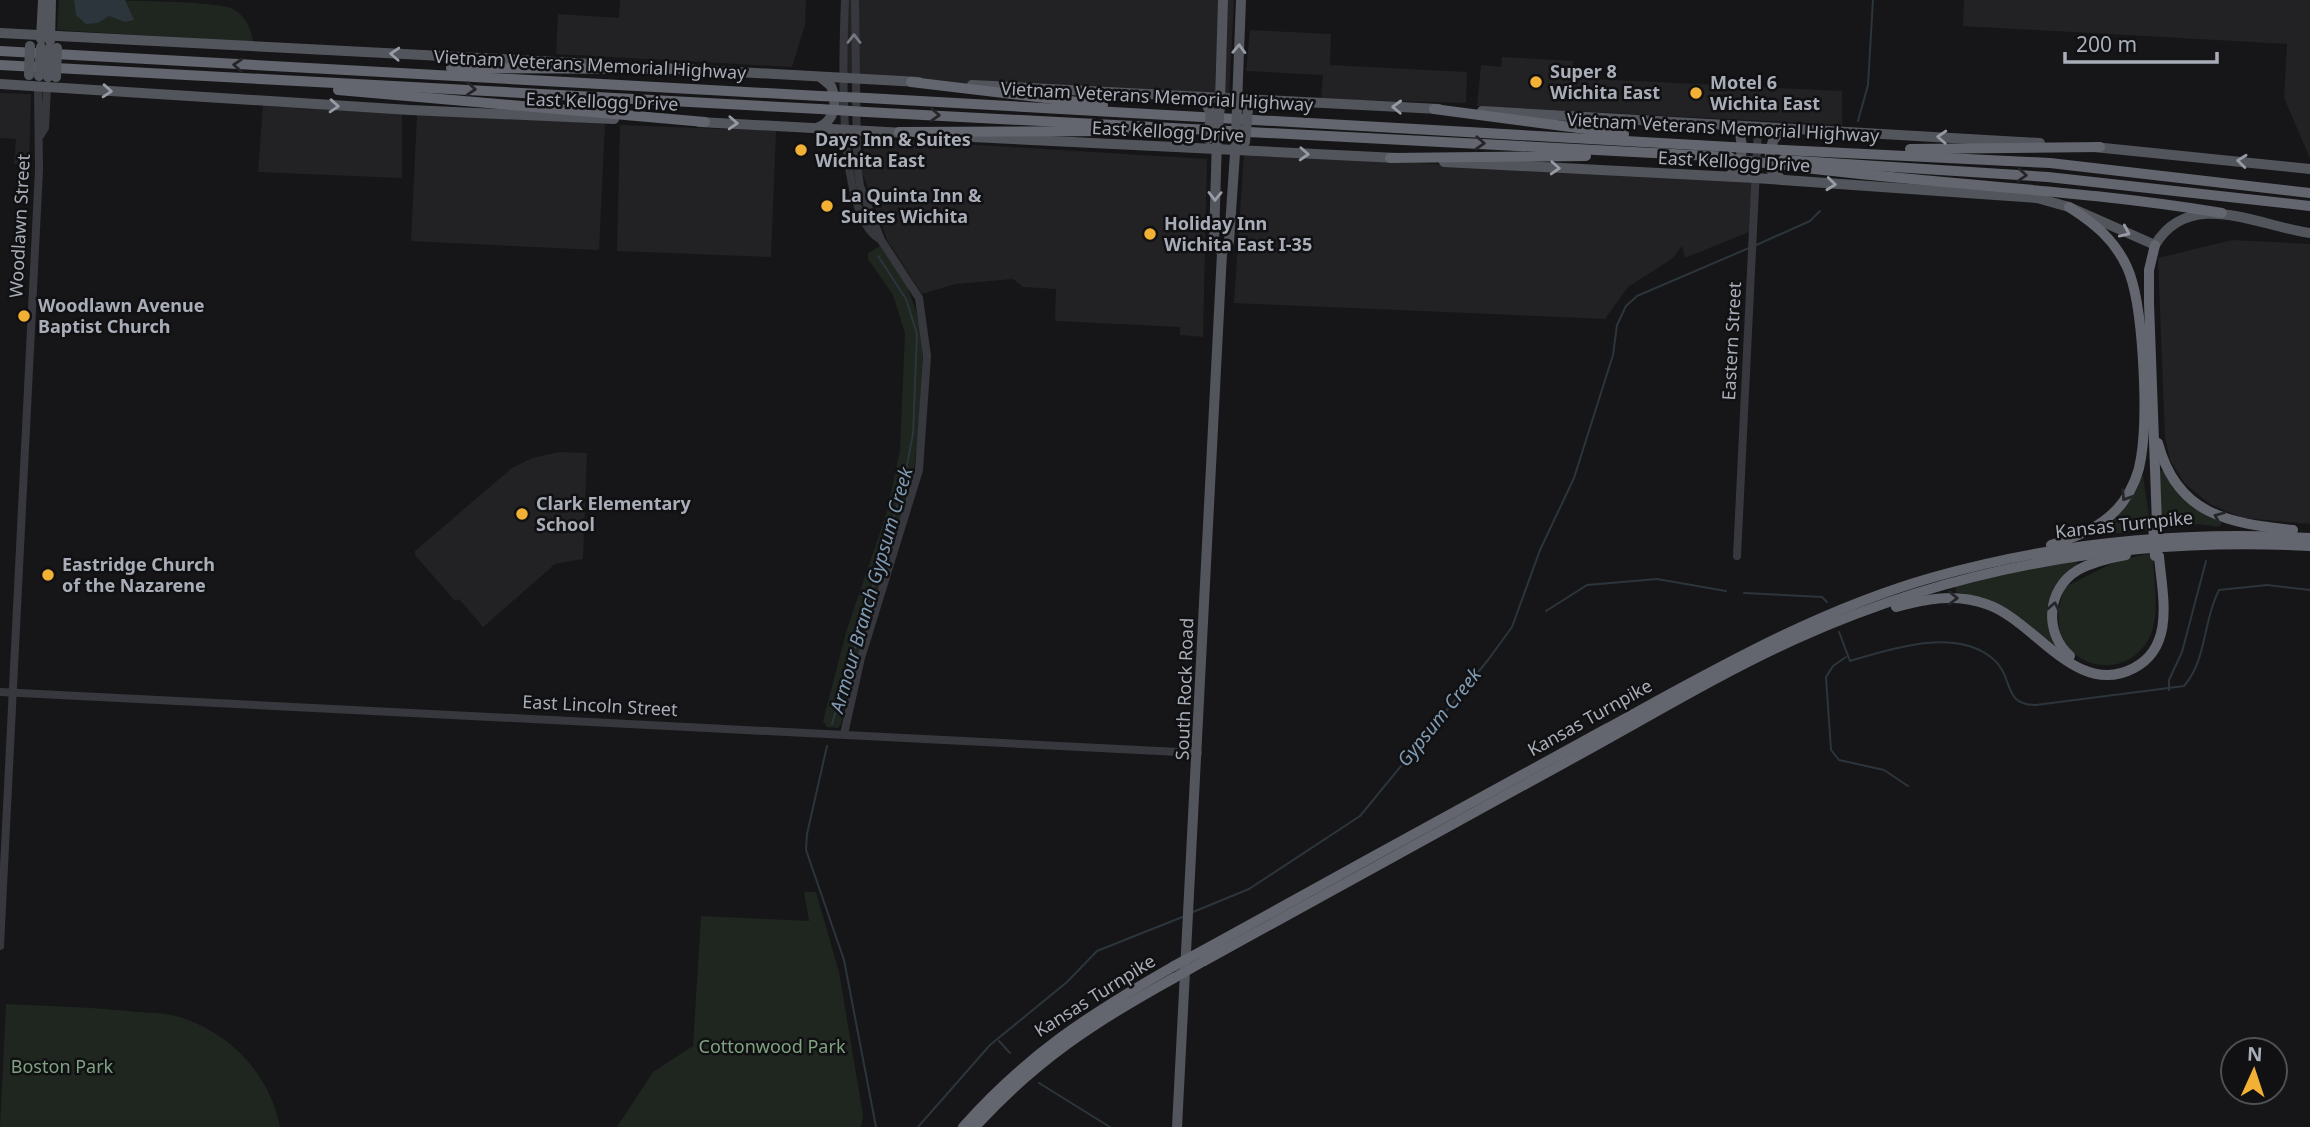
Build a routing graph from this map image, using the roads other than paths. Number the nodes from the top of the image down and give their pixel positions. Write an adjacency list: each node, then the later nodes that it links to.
1 (43, 0): 9 (main road)
2 (51, 0): 9 (main road)
3 (845, 0): 18 (street)
4 (855, 0): 18 (street, one-way to 4)
5 (1223, 0): 23 (main road, South Rock Road)
6 (1241, 0): 24 (main road, one-way to 6)
7 (0, 33): 8 (main road, East Kellogg Drive)
8 (15, 34): 9 (main road, East Kellogg Drive); 11 (main road)
9 (46, 36): 10 (main road, East Kellogg Drive); 11 (main road)
10 (71, 37): 11 (main road); 15 (main road, East Kellogg Drive, one-way to 10)
11 (44, 47): 19 (main road, bridge); 19 (main road, bridge)
12 (0, 51): 14 (highway, Vietnam Veterans Memorial Highway, one-way to 12)
13 (0, 65): 16 (highway, Vietnam Veterans Memorial Highway)
14 (284, 67): 15 (highway); 32 (highway, Vietnam Veterans Memorial Highway, bridge)
15 (672, 69): 17 (main road, East Kellogg Drive)
16 (182, 76): 26 (highway); 32 (highway, Vietnam Veterans Memorial Highway, one-way to 32, bridge)
17 (819, 77): 18 (main road, East Kellogg Drive); 28 (main road)
18 (850, 78): 20 (main road, East Kellogg Drive); 30 (street)
19 (43, 80): 21 (main road); 26 (main road, East Kellogg Drive, one-way to 26); 69 (street, Woodlawn Street)
20 (911, 82): 22 (main road, East Kellogg Drive); 32 (highway)
21 (0, 84)
22 (1193, 96): 23 (main road, East Kellogg Drive); 32 (main road, bridge)
23 (1220, 102): 24 (main road, East Kellogg Drive); 32 (main road, South Rock Road, bridge)
24 (1241, 105): 25 (main road, East Kellogg Drive, one-way to 24); 34 (main road, South Rock Road, bridge)
25 (1434, 109): 27 (main road, East Kellogg Drive); 35 (highway)
26 (705, 122): 28 (main road, East Kellogg Drive, one-way to 28)
27 (1726, 127): 29 (main road, East Kellogg Drive); 47 (main road)
28 (817, 128): 30 (main road, East Kellogg Drive)
29 (1758, 128): 31 (main road, East Kellogg Drive); 48 (street, Eastern Street)
30 (851, 130): 33 (main road, East Kellogg Drive); 70 (street)
31 (1786, 130): 36 (main road, East Kellogg Drive, one-way to 31); 49 (main road)
32 (1207, 131): 33 (highway); 35 (highway, Vietnam Veterans Memorial Highway); 37 (main road); 38 (main road, South Rock Road); 43 (highway, Vietnam Veterans Memorial Highway, one-way to 43)
33 (900, 132): 37 (main road, East Kellogg Drive)
34 (1241, 140): 40 (main road, South Rock Road); 41 (main road)
35 (1707, 145): 42 (highway, Vietnam Veterans Memorial Highway)
36 (2100, 147): 39 (highway); 46 (main road, East Kellogg Drive, one-way to 36)
37 (1196, 149): 38 (main road, East Kellogg Drive)
38 (1216, 151): 40 (main road, East Kellogg Drive); 56 (main road, South Rock Road, one-way to 56)
39 (1800, 151): 45 (highway, Vietnam Veterans Memorial Highway); 50 (highway, Vietnam Veterans Memorial Highway)
40 (1236, 152): 41 (main road, East Kellogg Drive); 56 (main road, South Rock Road)
41 (1257, 152): 44 (main road, East Kellogg Drive, one-way to 44)
42 (1731, 154): 43 (highway, Vietnam Veterans Memorial Highway); 45 (highway, Vietnam Veterans Memorial Highway, bridge)
43 (1683, 155): 44 (highway)
44 (1390, 158): 47 (main road, East Kellogg Drive, one-way to 47)
45 (1783, 158): 51 (highway, Vietnam Veterans Memorial Highway, one-way to 51); 53 (highway)
46 (2310, 169)
47 (1726, 177): 48 (main road, East Kellogg Drive)
48 (1755, 178): 49 (main road, East Kellogg Drive); 64 (street, Eastern Street)
49 (1784, 180): 52 (main road, East Kellogg Drive, one-way to 52)
50 (2310, 193)
51 (2310, 206)
52 (2068, 207): 55 (main road, East Kellogg Drive, one-way to 55); 57 (highway)
53 (2222, 213): 54 (main road); 55 (main road)
54 (2310, 233)
55 (2155, 245): 58 (highway)
56 (1222, 253): 71 (main road, South Rock Road)
57 (2142, 407): 59 (highway); 66 (highway, one-way to 66)
58 (2153, 422): 59 (highway); 60 (highway, one-way to 58)
59 (2155, 524): 65 (highway, bridge)
60 (2310, 532)
61 (2310, 538): 66 (highway, Kansas Turnpike)
62 (2176, 545): 63 (highway, Kansas Turnpike); 65 (highway, one-way to 62); 67 (highway, Kansas Turnpike)
63 (2310, 546)
64 (1737, 556)
65 (2157, 556): 67 (highway, one-way to 65)
66 (2009, 558): 73 (highway, Kansas Turnpike)
67 (1839, 621): 73 (highway, Kansas Turnpike)
68 (0, 692): 69 (street, East Lincoln Street)
69 (13, 693): 70 (street, East Lincoln Street); 72 (street, Woodlawn Street)
70 (844, 734): 71 (street, East Lincoln Street)
71 (1198, 753): 77 (main road, South Rock Road)
72 (0, 946)
73 (1204, 956): 74 (highway, Kansas Turnpike, bridge)
74 (1174, 972): 75 (highway, Kansas Turnpike); 76 (highway, Kansas Turnpike)
75 (963, 1127)
76 (975, 1127)
77 (1177, 1127)

